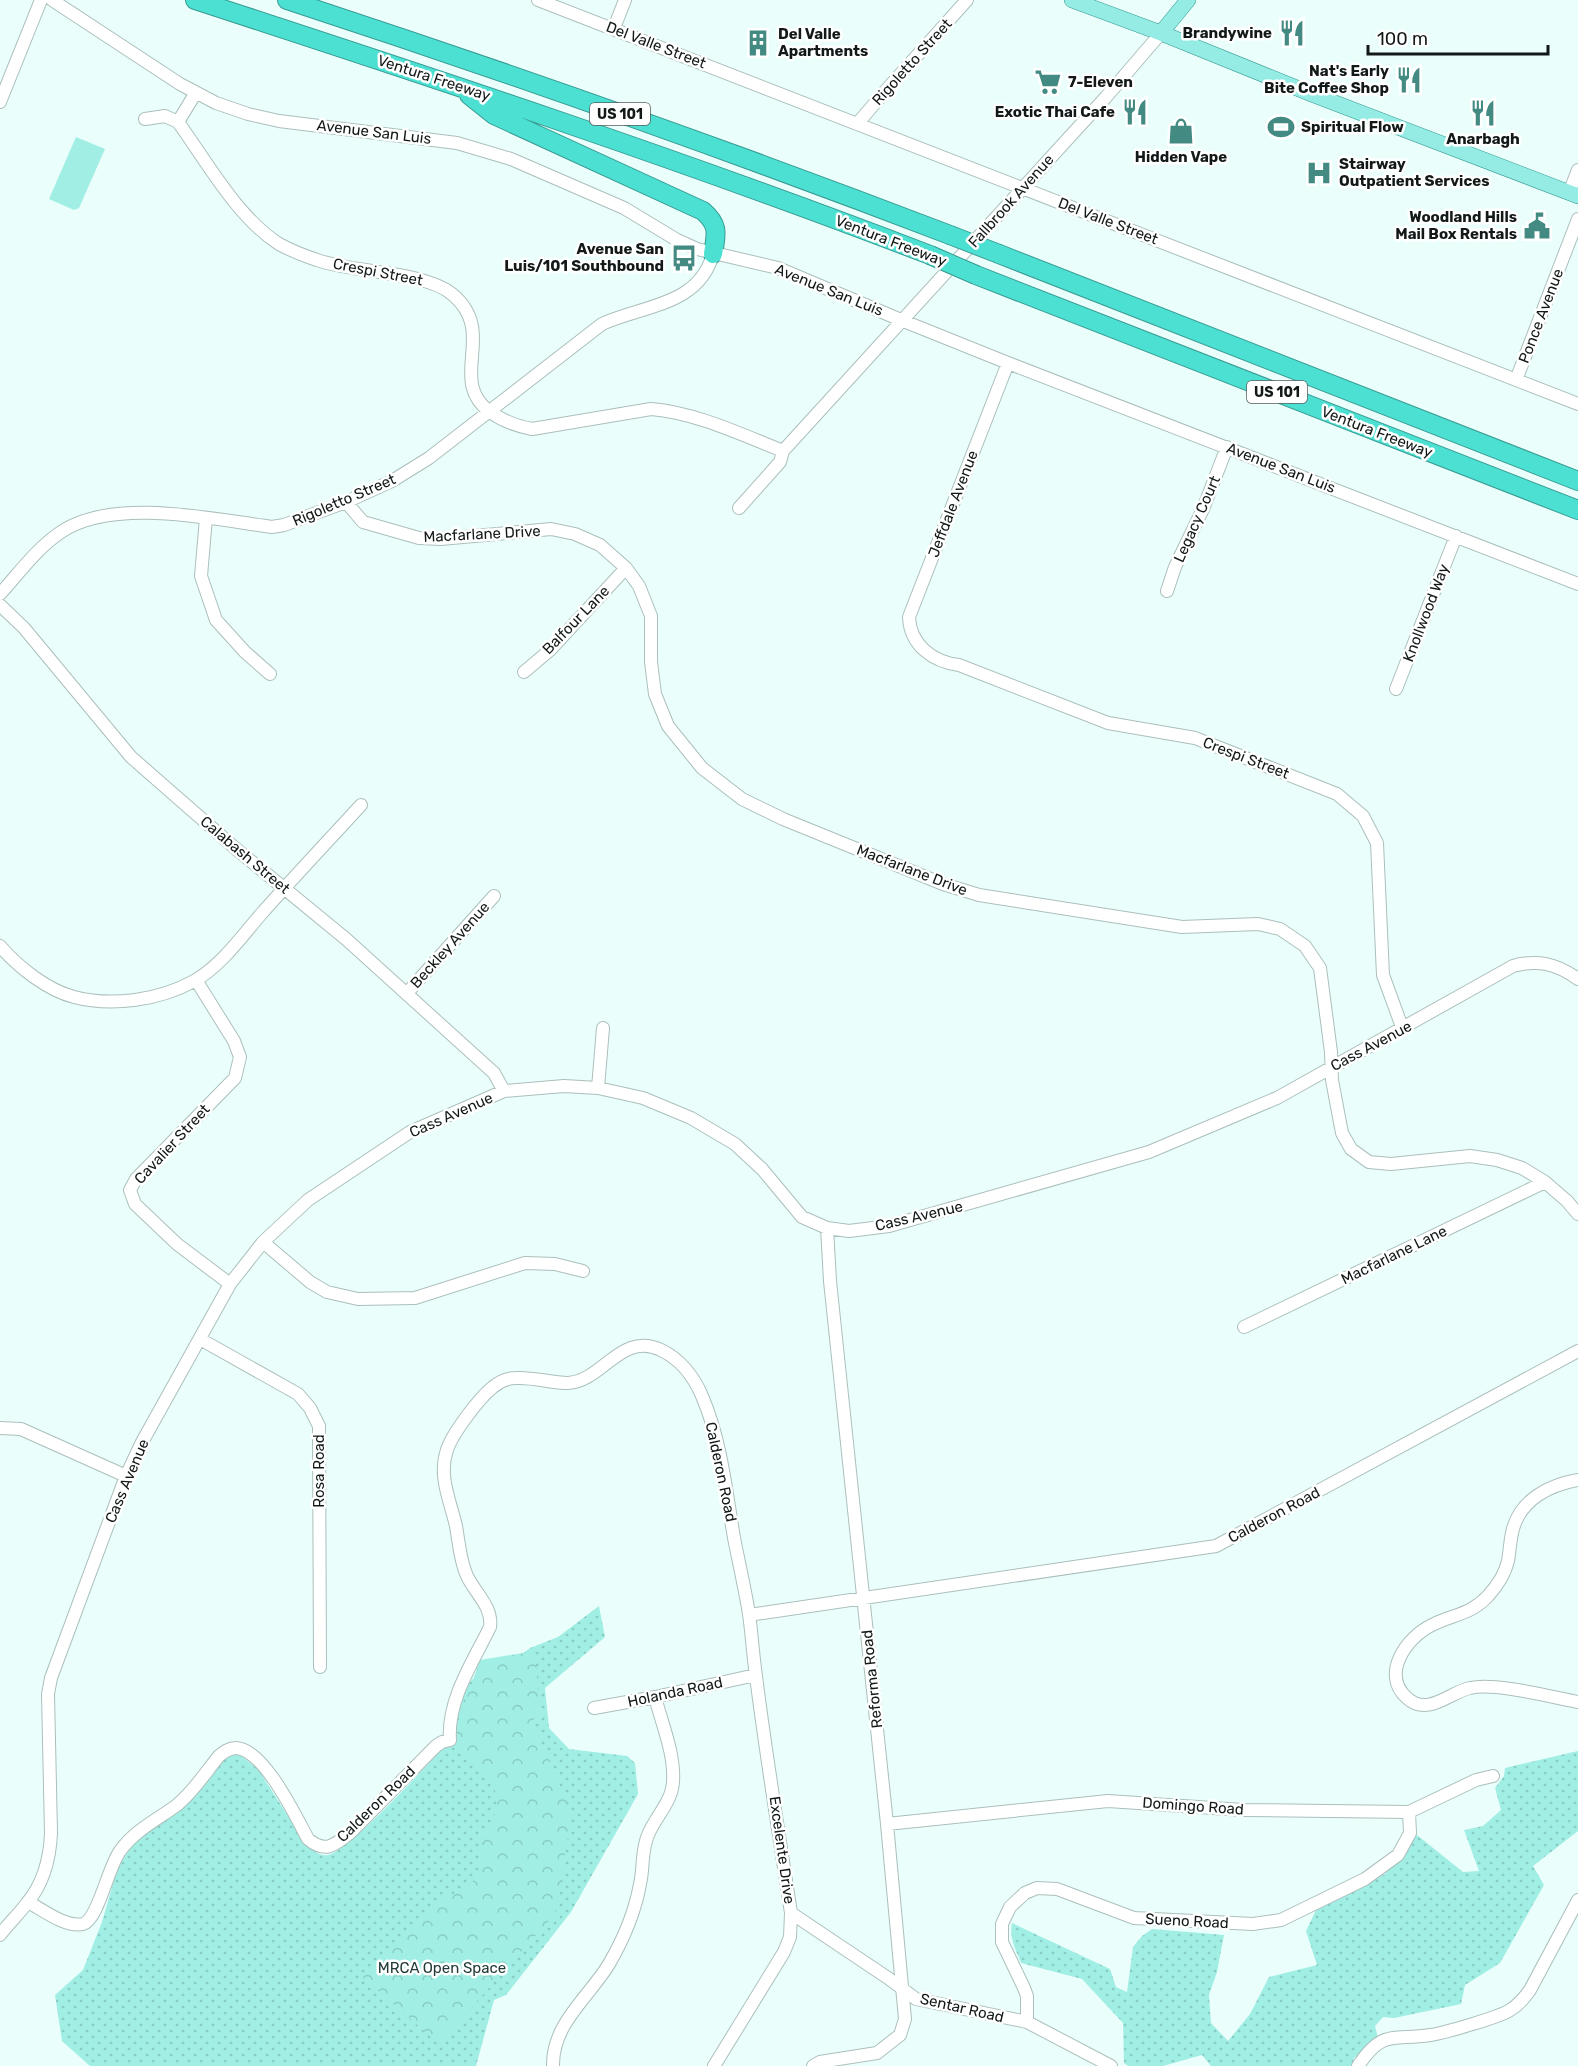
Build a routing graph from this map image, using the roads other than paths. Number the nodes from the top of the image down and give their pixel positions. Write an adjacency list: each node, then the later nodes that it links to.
1 (41, 0): 14 (street)
2 (52, 0): 13 (street, Avenue San Luis)
3 (195, 0): 12 (highway, Ventura Freeway / US 101)
4 (287, 0): 30 (highway, Ventura Freeway / US 101, bridge)
5 (538, 0): 10 (street, Del Valle Street)
6 (626, 0): 10 (street)
7 (967, 0): 17 (street, Rigoletto Street)
8 (1072, 0): 11 (main road)
9 (1188, 0): 11 (main road, Fallbrook Avenue)
10 (614, 28): 17 (street, Del Valle Street)
11 (1161, 33): 19 (street, Fallbrook Avenue); 20 (main road)
12 (457, 86): 22 (highway); 33 (highway, Ventura Freeway / US 101, bridge)
13 (195, 94): 16 (street); 22 (street, Avenue San Luis)
14 (0, 102)
15 (145, 119): 16 (street)
16 (178, 122): 27 (street, Crespi Street)
17 (857, 124): 19 (street, Del Valle Street)
18 (1578, 170): 20 (street)
19 (1022, 188): 23 (street, Fallbrook Avenue); 25 (street, Del Valle Street)
20 (1574, 194)
21 (1578, 219): 25 (street, Ponce Avenue)
22 (713, 254): 23 (street, Avenue San Luis); 27 (street, Rigoletto Street)
23 (901, 320): 24 (street, Avenue San Luis); 29 (street, Fallbrook Avenue)
24 (1008, 363): 28 (street, Avenue San Luis); 41 (street, Jeffdale Avenue)
25 (1516, 380): 26 (street, Del Valle Street)
26 (1578, 404)
27 (490, 411): 29 (street, Crespi Street); 31 (street, Rigoletto Street)
28 (1227, 447): 35 (street, Avenue San Luis); 38 (street, Legacy Court)
29 (783, 451): 32 (street, Fallbrook Avenue)
30 (1578, 481)
31 (346, 502): 34 (street, Rigoletto Street); 36 (street, Macfarlane Drive)
32 (739, 508)
33 (1578, 510)
34 (206, 518): 39 (street, Rigoletto Street); 43 (street)
35 (1456, 536): 37 (street, Avenue San Luis); 44 (street, Knollwood Way)
36 (626, 568): 42 (street, Balfour Lane); 54 (street, Macfarlane Drive)
37 (1578, 584)
38 (1167, 591)
39 (0, 594)
40 (0, 605): 46 (street, Calabash Street)
41 (919, 644): 52 (street, Crespi Street)
42 (524, 672)
43 (270, 674)
44 (1396, 689)
45 (361, 805): 46 (street)
46 (284, 888): 50 (street); 51 (street, Calabash Street)
47 (494, 896): 51 (street, Beckley Avenue)
48 (0, 946): 50 (street)
49 (1578, 979): 52 (street, Cass Avenue)
50 (196, 980): 62 (street, Cavalier Street)
51 (407, 993): 56 (street, Calabash Street)
52 (1402, 1027): 54 (street, Cass Avenue)
53 (603, 1028): 55 (street)
54 (1332, 1067): 57 (street, Macfarlane Drive); 59 (street, Cass Avenue)
55 (598, 1088): 56 (street, Cass Avenue); 59 (street, Cass Avenue)
56 (504, 1091): 60 (street, Cass Avenue)
57 (1545, 1182): 58 (street, Macfarlane Drive); 63 (street, Macfarlane Lane)
58 (1578, 1214)
59 (827, 1228): 69 (street, Reforma Road)
60 (263, 1242): 61 (street); 62 (street, Cass Avenue)
61 (583, 1271)
62 (230, 1284): 64 (street, Cass Avenue)
63 (1244, 1327)
64 (200, 1339): 67 (street, Cass Avenue); 71 (street, Rosa Road)
65 (1578, 1351): 69 (street, Calderon Road)
66 (0, 1428): 67 (street)
67 (126, 1476): 80 (street, Cass Avenue)
68 (1578, 1480): 74 (street)
69 (864, 1600): 70 (street, Calderon Road); 78 (street, Reforma Road)
70 (749, 1616): 72 (street, Excelente Drive); 80 (street, Calderon Road)
71 (320, 1667)
72 (756, 1675): 73 (street, Holanda Road); 81 (street, Excelente Drive)
73 (655, 1697): 75 (street, Holanda Road); 85 (street)
74 (1578, 1701)
75 (594, 1708)
76 (1492, 1776): 77 (street, Domingo Road)
77 (1409, 1812): 78 (street, Domingo Road); 84 (street, Sueno Road)
78 (887, 1824): 83 (street, Reforma Road)
79 (1578, 1900): 89 (street)
80 (28, 1902): 82 (street, Cass Avenue)
81 (791, 1913): 83 (street, Sentar Road); 86 (street, Excelente Drive)
82 (0, 1935)
83 (904, 1990): 84 (street, Sentar Road); 87 (street, Reforma Road)
84 (1027, 2022): 88 (street, Sentar Road)
85 (553, 2066)
86 (714, 2066)
87 (813, 2066)
88 (1111, 2066)
89 (1358, 2066)

